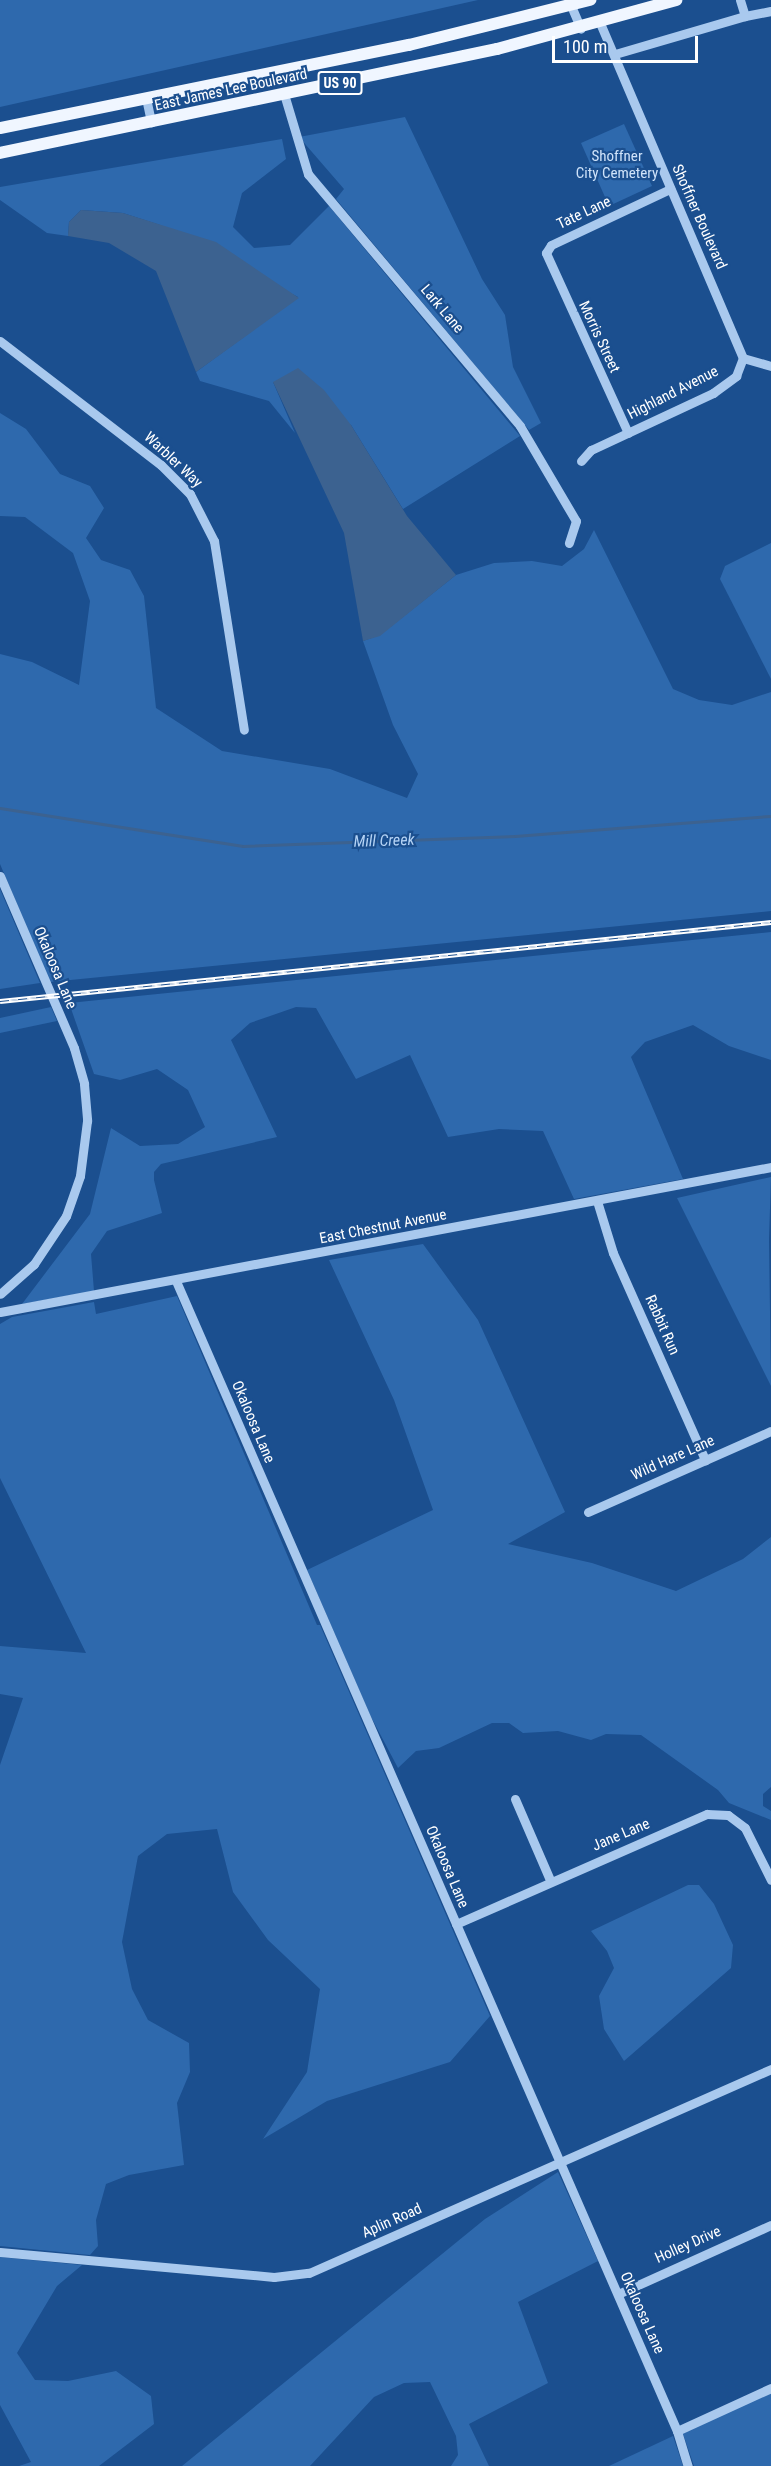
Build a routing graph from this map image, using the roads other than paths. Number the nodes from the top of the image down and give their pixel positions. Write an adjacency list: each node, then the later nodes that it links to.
1 (590, 0): 4 (main road, East James Lee Boulevard / US 90)
2 (676, 0): 7 (main road, East James Lee Boulevard / US 90)
3 (740, 0): 6 (street)
4 (570, 2): 8 (street); 11 (main road, East James Lee Boulevard / US 90)
5 (771, 11): 6 (street)
6 (745, 16): 9 (street)
7 (600, 23): 8 (main road, East James Lee Boulevard / US 90); 9 (street, Shoffner Boulevard)
8 (582, 28): 10 (main road, East James Lee Boulevard / US 90)
9 (615, 54): 15 (street, Shoffner Boulevard)
10 (284, 94): 12 (main road, East James Lee Boulevard / US 90); 22 (street, Lark Lane)
11 (146, 98): 12 (street); 13 (main road, East James Lee Boulevard / US 90)
12 (151, 122): 14 (main road, East James Lee Boulevard / US 90)
13 (0, 128)
14 (0, 153)
15 (670, 189): 16 (street, Tate Lane); 18 (street, Shoffner Boulevard)
16 (546, 253): 20 (street, Morris Street)
17 (0, 341): 23 (street, Warbler Way)
18 (743, 358): 19 (street); 20 (street, Highland Avenue)
19 (771, 366)
20 (628, 433): 21 (street, Highland Avenue)
21 (581, 460)
22 (569, 543)
23 (244, 730)
24 (0, 876): 28 (street, Okaloosa Lane)
25 (771, 1167): 26 (street, East Chestnut Avenue)
26 (597, 1201): 27 (street, East Chestnut Avenue); 31 (street, Rabbit Run)
27 (176, 1281): 29 (street, East Chestnut Avenue); 36 (street, Okaloosa Lane)
28 (0, 1294)
29 (0, 1312)
30 (771, 1431): 31 (street, Wild Hare Lane)
31 (705, 1460): 32 (street, Wild Hare Lane)
32 (588, 1512)
33 (515, 1799): 35 (street)
34 (771, 1880): 35 (street, Jane Lane)
35 (551, 1882): 36 (street, Jane Lane)
36 (456, 1924): 38 (street, Okaloosa Lane)
37 (771, 2069): 38 (street, Aplin Road)
38 (559, 2162): 40 (street, Aplin Road); 41 (street, Okaloosa Lane)
39 (771, 2225): 41 (street, Holley Drive)
40 (0, 2252)
41 (618, 2294): 43 (street, Okaloosa Lane)
42 (771, 2388): 43 (street)
43 (677, 2431): 44 (street, Okaloosa Lane)
44 (688, 2466)

